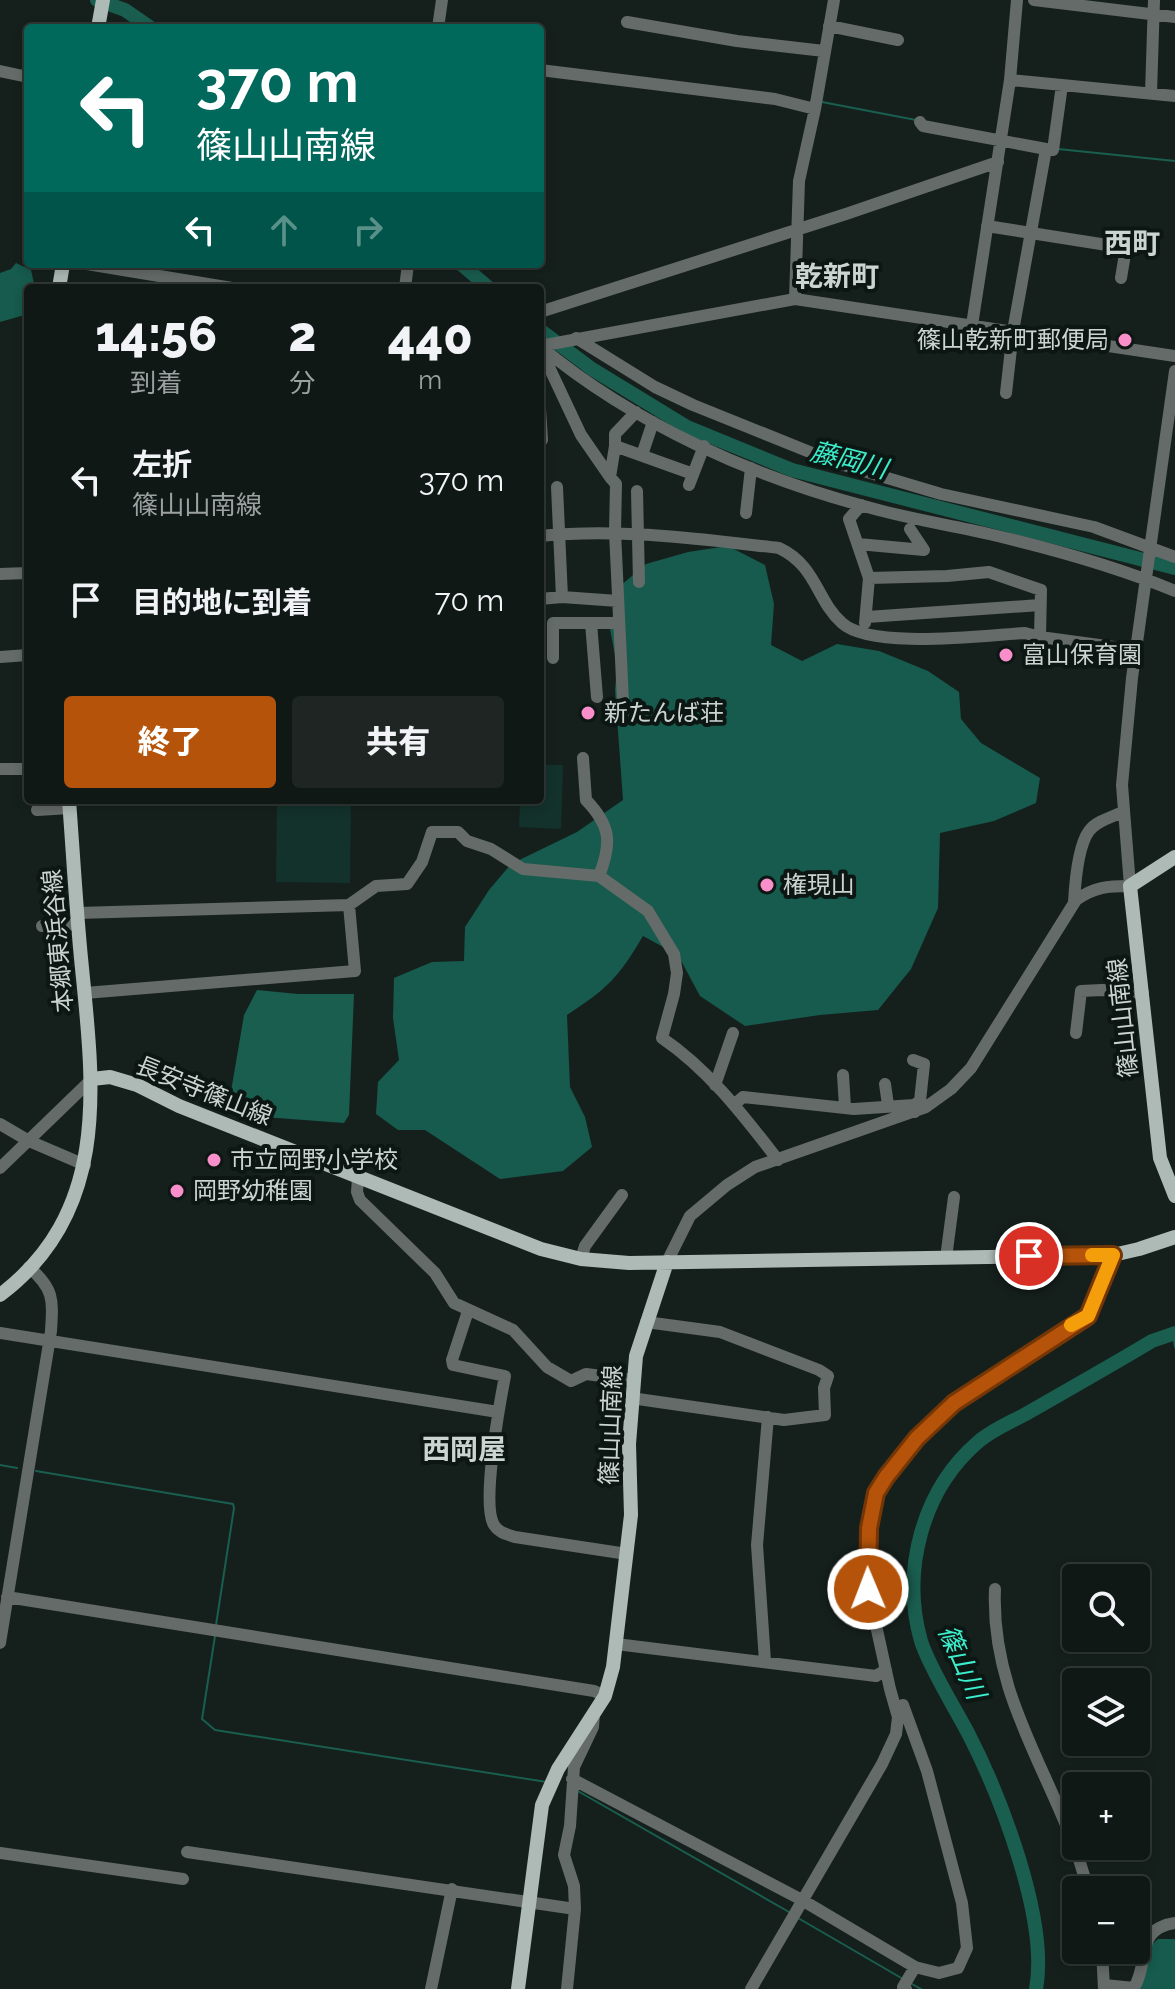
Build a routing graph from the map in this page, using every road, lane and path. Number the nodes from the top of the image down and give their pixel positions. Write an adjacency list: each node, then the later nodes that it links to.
1 (442, 0): 9 (street)
2 (834, 0): 10 (street)
3 (1017, 0): 16 (street)
4 (1034, 0): 6 (street)
5 (1154, 0): 6 (street)
6 (1154, 14): 7 (street); 18 (street)
7 (1175, 17)
8 (627, 22): 12 (street)
9 (439, 24)
10 (829, 26): 11 (street); 12 (street)
11 (898, 40)
12 (824, 51): 20 (street)
13 (544, 70): 20 (street)
14 (0, 71): 15 (street)
15 (24, 76)
16 (1010, 80): 17 (street); 22 (street)
17 (1062, 85): 18 (street); 23 (street)
18 (1151, 93): 19 (street)
19 (1175, 96)
20 (815, 109): 26 (street)
21 (920, 122): 22 (street)
22 (1001, 142): 23 (street); 24 (street)
23 (1046, 149): 27 (street)
24 (998, 162): 25 (street); 26 (street)
25 (987, 226): 27 (street); 33 (street)
26 (798, 230): 31 (street); 32 (street)
27 (1031, 234): 29 (street); 34 (street)
28 (111, 268): 30 (street)
29 (1121, 278)
30 (208, 284)
31 (795, 299): 33 (street); 35 (street)
32 (544, 310)
33 (972, 325): 34 (street)
34 (1013, 331): 39 (street); 41 (street)
35 (573, 338): 36 (street); 60 (street)
36 (544, 345)
37 (544, 349): 42 (street)
38 (544, 353): 49 (street)
39 (1175, 356)
40 (1175, 371): 43 (street)
41 (1006, 393)
42 (636, 412): 44 (street); 45 (street)
43 (1171, 417): 60 (street)
44 (653, 422): 46 (street); 47 (street)
45 (615, 446): 47 (street); 49 (street)
46 (704, 446): 47 (street); 48 (street)
47 (642, 455)
48 (751, 468): 52 (street); 53 (street)
49 (610, 477): 55 (street)
50 (557, 487): 57 (street)
51 (637, 491): 56 (street)
52 (861, 505): 59 (street); 64 (street)
53 (746, 513)
54 (910, 529): 59 (street)
55 (615, 532): 56 (street); 57 (street); 70 (street)
56 (638, 533): 66 (street); 75 (street)
57 (559, 534): 58 (street); 68 (street)
58 (544, 536)
59 (858, 544): 65 (street)
60 (1149, 548): 61 (street); 64 (street)
61 (1174, 556)
62 (24, 573): 63 (street)
63 (0, 574)
64 (1146, 575): 67 (street); 77 (street)
65 (869, 578): 71 (street); 72 (street)
66 (639, 582)
67 (1175, 591)
68 (562, 597): 69 (street); 70 (street)
69 (544, 599)
70 (618, 601): 74 (street)
71 (1040, 605): 72 (street); 76 (street)
72 (867, 617): 75 (street)
73 (591, 623): 74 (street); 80 (street); 81 (street)
74 (619, 623): 82 (street)
75 (862, 634): 76 (street)
76 (1040, 637): 77 (street)
77 (1136, 650): 88 (street)
78 (24, 655): 79 (street)
79 (0, 657)
80 (553, 658)
81 (597, 697)
82 (623, 702)
83 (583, 758): 90 (street)
84 (0, 769): 85 (street)
85 (24, 769)
86 (69, 804): 87 (street); 94 (main road, 本郷東浜谷線)
87 (37, 810)
88 (1123, 812): 91 (street); 92 (street)
89 (1175, 857): 91 (main road)
90 (599, 876): 93 (street); 104 (street)
91 (1130, 886): 92 (street); 97 (main road, 篠山山南線)
92 (1074, 902): 108 (street)
93 (349, 905): 94 (street); 96 (street)
94 (78, 918): 95 (street); 96 (main road, 本郷東浜谷線)
95 (42, 926)
96 (85, 993): 102 (main road, 本郷東浜谷線)
97 (1143, 993): 99 (street); 116 (main road, 篠山山南線)
98 (733, 1033): 104 (street)
99 (1076, 1033)
100 (913, 1060): 108 (street)
101 (843, 1075): 107 (street)
102 (92, 1079): 110 (street); 112 (main road); 114 (main road, 長安寺篠山線)
103 (885, 1084): 106 (street)
104 (715, 1085): 105 (street)
105 (735, 1104): 107 (street); 111 (street)
106 (888, 1105): 107 (street); 108 (street)
107 (845, 1107)
108 (915, 1109): 111 (street)
109 (0, 1124): 110 (street)
110 (29, 1141): 112 (street); 113 (street)
111 (778, 1160): 122 (street)
112 (85, 1165): 123 (main road)
113 (0, 1168)
114 (358, 1178): 121 (main road, 長安寺篠山線); 125 (street)
115 (622, 1195): 121 (street)
116 (1175, 1196)
117 (954, 1197): 120 (street)
118 (1175, 1237): 119 (main road)
119 (1113, 1255): 120 (main road); 140 (street)
120 (946, 1258): 122 (main road)
121 (581, 1259): 122 (main road, 長安寺篠山線)
122 (667, 1262): 126 (main road, 篠山山南線)
123 (29, 1267): 124 (main road); 128 (street)
124 (0, 1295)
125 (468, 1311): 129 (street); 131 (street)
126 (646, 1322): 129 (main road, 篠山山南線); 132 (street)
127 (0, 1333): 128 (street)
128 (49, 1340): 131 (street); 134 (street)
129 (633, 1380): 130 (main road, 篠山山南線)
130 (631, 1398): 132 (street); 133 (main road, 篠山山南線)
131 (498, 1412): 133 (street)
132 (768, 1417): 139 (street)
133 (627, 1554): 138 (main road, 篠山山南線)
134 (5, 1574): 136 (street)
135 (995, 1589): 146 (street)
136 (7, 1597): 137 (street); 141 (street)
137 (0, 1643)
138 (616, 1644): 139 (street); 141 (main road, 篠山山南線)
139 (765, 1661): 140 (street)
140 (886, 1670): 150 (street); 154 (street)
141 (605, 1696): 142 (main road, 篠山山南線)
142 (594, 1714): 143 (street); 149 (main road, 篠山山南線)
143 (571, 1785): 150 (street); 151 (street)
144 (187, 1852): 148 (street)
145 (0, 1853): 147 (street)
146 (1085, 1876)
147 (183, 1879)
148 (452, 1889): 149 (street); 157 (street)
149 (529, 1900): 151 (street); 158 (main road, 篠山山南線)
150 (802, 1900): 154 (street); 160 (street)
151 (575, 1909): 159 (street)
152 (1175, 1923): 155 (street)
153 (1103, 1964): 155 (street)
154 (915, 1967): 156 (street)
155 (1104, 1987)
156 (904, 1988)
157 (431, 1989)
158 (518, 1989)
159 (567, 1989)
160 (751, 1989)

